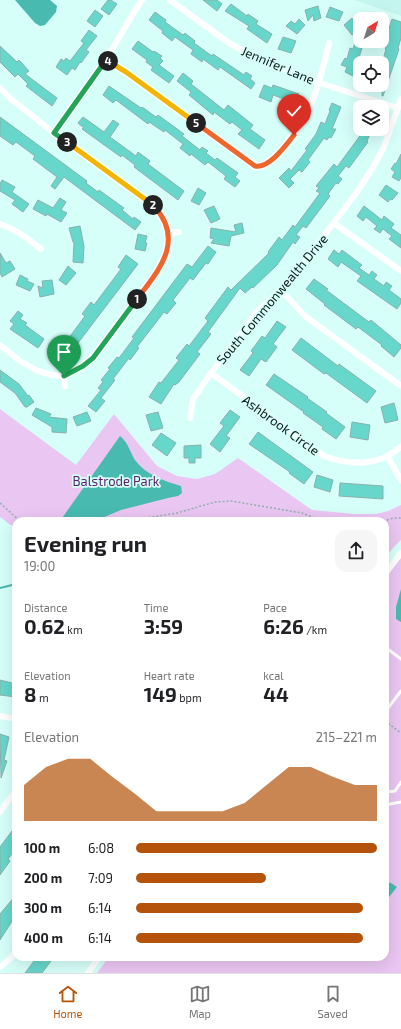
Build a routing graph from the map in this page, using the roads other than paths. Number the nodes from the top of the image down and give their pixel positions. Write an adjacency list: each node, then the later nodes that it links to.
1 (142, 0): 4 (street)
2 (170, 0): 5 (street, Jennifer Lane)
3 (329, 43): 5 (street)
4 (106, 60): 5 (street); 9 (street)
5 (320, 82): 8 (street, Jennifer Lane)
6 (0, 88): 9 (street)
7 (401, 99): 8 (street, South Commonwealth Drive)
8 (398, 108): 10 (street, South Commonwealth Drive)
9 (54, 133): 13 (street)
10 (334, 223): 15 (street); 16 (street, South Commonwealth Drive)
11 (0, 224): 14 (street)
12 (179, 232): 13 (street)
13 (168, 234): 19 (street)
14 (40, 249)
15 (401, 271)
16 (280, 290): 18 (street, South Commonwealth Drive); 21 (street)
17 (0, 345): 19 (street)
18 (211, 373): 22 (street, South Commonwealth Drive); 24 (street, Ashbrook Circle)
19 (64, 376): 20 (street)
20 (65, 386)
21 (401, 386)
22 (190, 418)
23 (401, 446): 24 (street, Ashbrook Circle)
24 (388, 457): 25 (street)
25 (401, 480)
26 (401, 553): 27 (street)
27 (389, 569)
28 (389, 650): 29 (lane)
29 (401, 659)
30 (401, 691): 31 (lane)
31 (389, 707)
32 (0, 716): 33 (street)
33 (12, 718)
34 (401, 782): 35 (lane)
35 (389, 792)
36 (12, 796): 39 (street)
37 (401, 802): 38 (lane)
38 (389, 804)
39 (0, 812)
40 (12, 958): 42 (street)
41 (97, 961): 43 (street)
42 (0, 967)
43 (88, 973)

